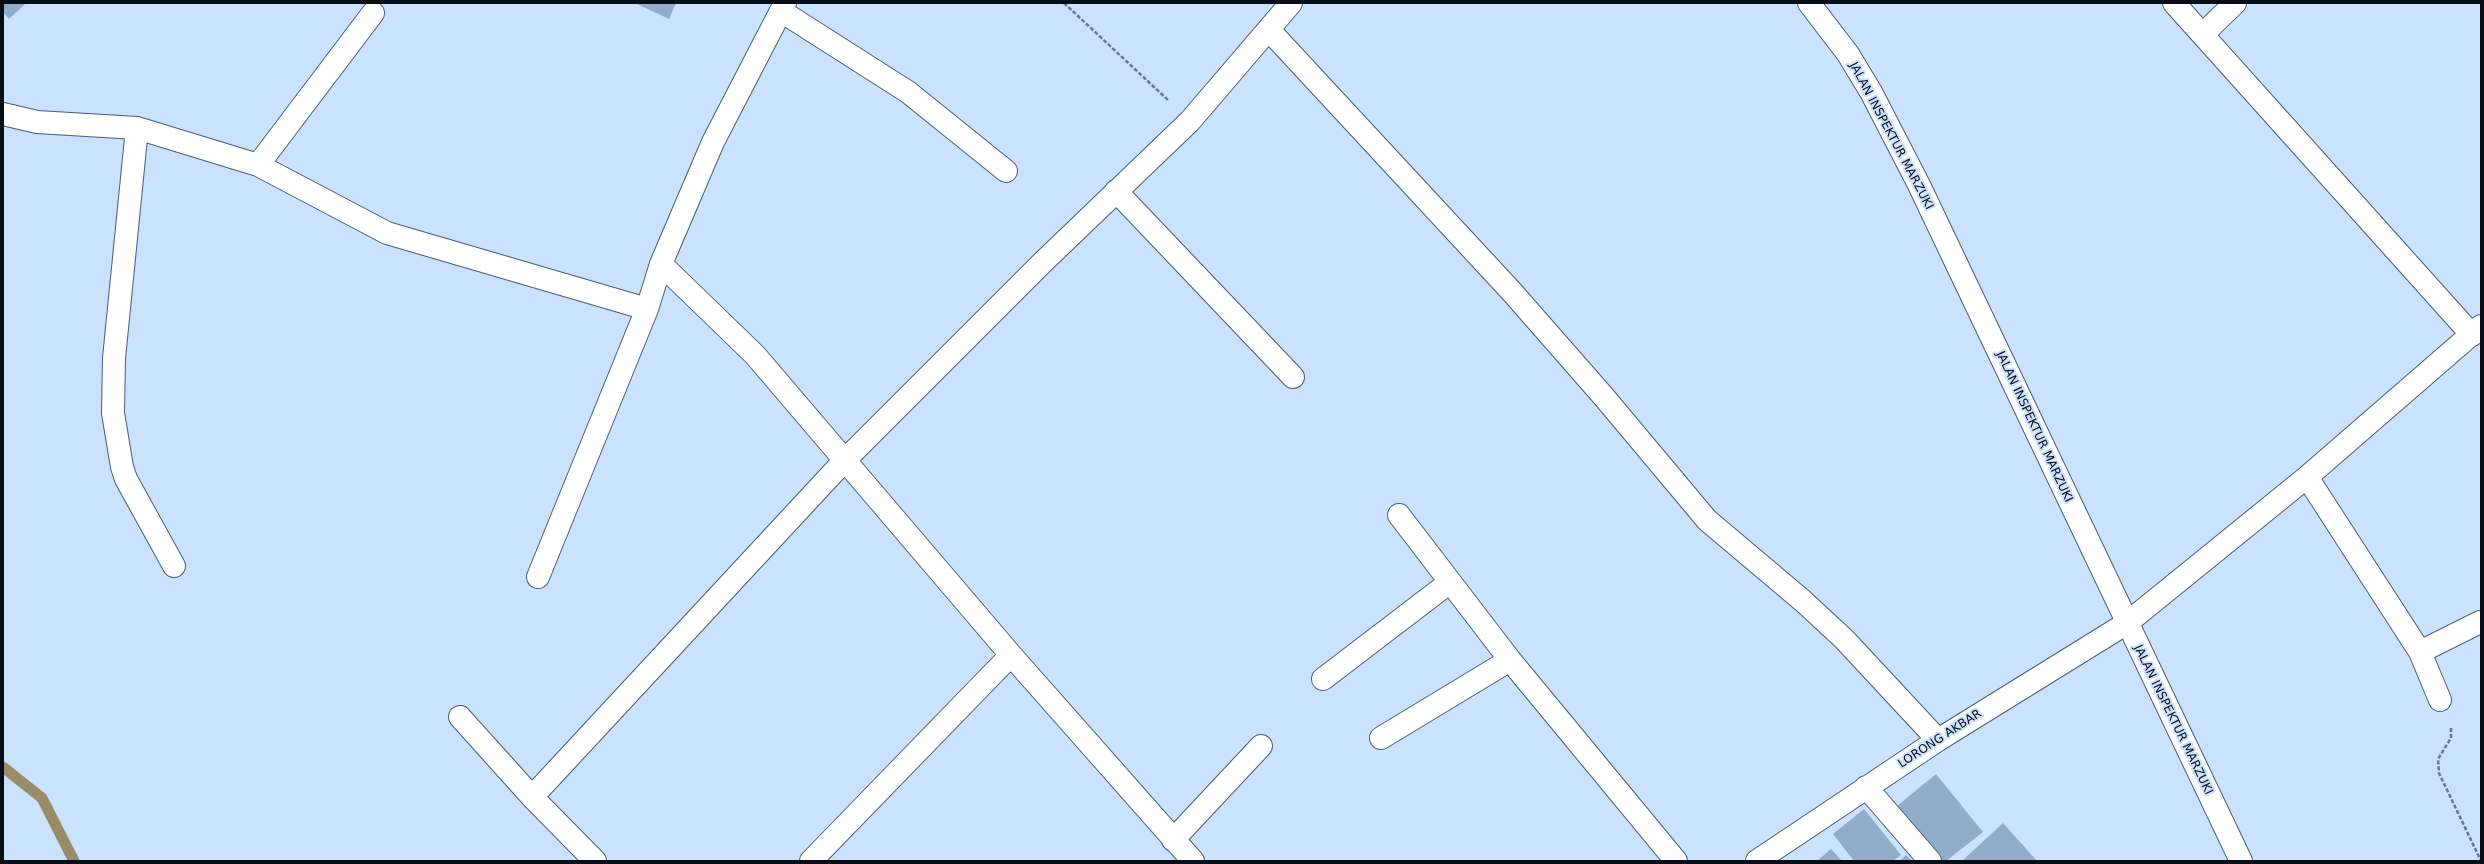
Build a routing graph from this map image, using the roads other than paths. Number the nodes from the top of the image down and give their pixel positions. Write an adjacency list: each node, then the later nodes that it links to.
1 (1291, 3): 7 (street)
2 (1809, 3): 25 (street, JALAN INSPEKTUR MARZUKI)
3 (2174, 3): 8 (street)
4 (2235, 3): 8 (street)
5 (783, 7): 12 (street); 14 (street)
6 (373, 13): 11 (street)
7 (1269, 30): 13 (street); 33 (street)
8 (2203, 34): 16 (street)
9 (3, 114): 10 (street)
10 (137, 128): 11 (street); 21 (street)
11 (258, 165): 15 (street)
12 (1006, 171)
13 (1116, 191): 17 (street); 18 (street)
14 (661, 264): 15 (street); 18 (street)
15 (647, 309): 22 (street)
16 (2476, 331): 19 (street, LORONG AKBAR)
17 (1293, 377)
18 (845, 460): 27 (street); 36 (street)
19 (2307, 477): 25 (street, LORONG AKBAR); 26 (street)
20 (1399, 515): 23 (street)
21 (174, 566)
22 (538, 577)
23 (1450, 582): 28 (street); 29 (street)
24 (2480, 622): 26 (street)
25 (2127, 623): 33 (street, LORONG AKBAR); 44 (street, JALAN INSPEKTUR MARZUKI)
26 (2420, 652): 30 (street)
27 (1011, 655): 37 (street); 39 (street)
28 (1510, 660): 32 (street); 41 (street)
29 (1323, 680)
30 (2440, 700)
31 (460, 717): 36 (street)
32 (1381, 738)
33 (1938, 740): 35 (street, LORONG AKBAR)
34 (1261, 746): 37 (street)
35 (1866, 787): 42 (street, LORONG AKBAR); 43 (street)
36 (532, 797): 38 (street)
37 (1173, 840): 40 (street)
38 (595, 861)
39 (811, 861)
40 (1193, 861)
41 (1676, 861)
42 (1756, 861)
43 (1930, 861)
44 (2242, 861)

